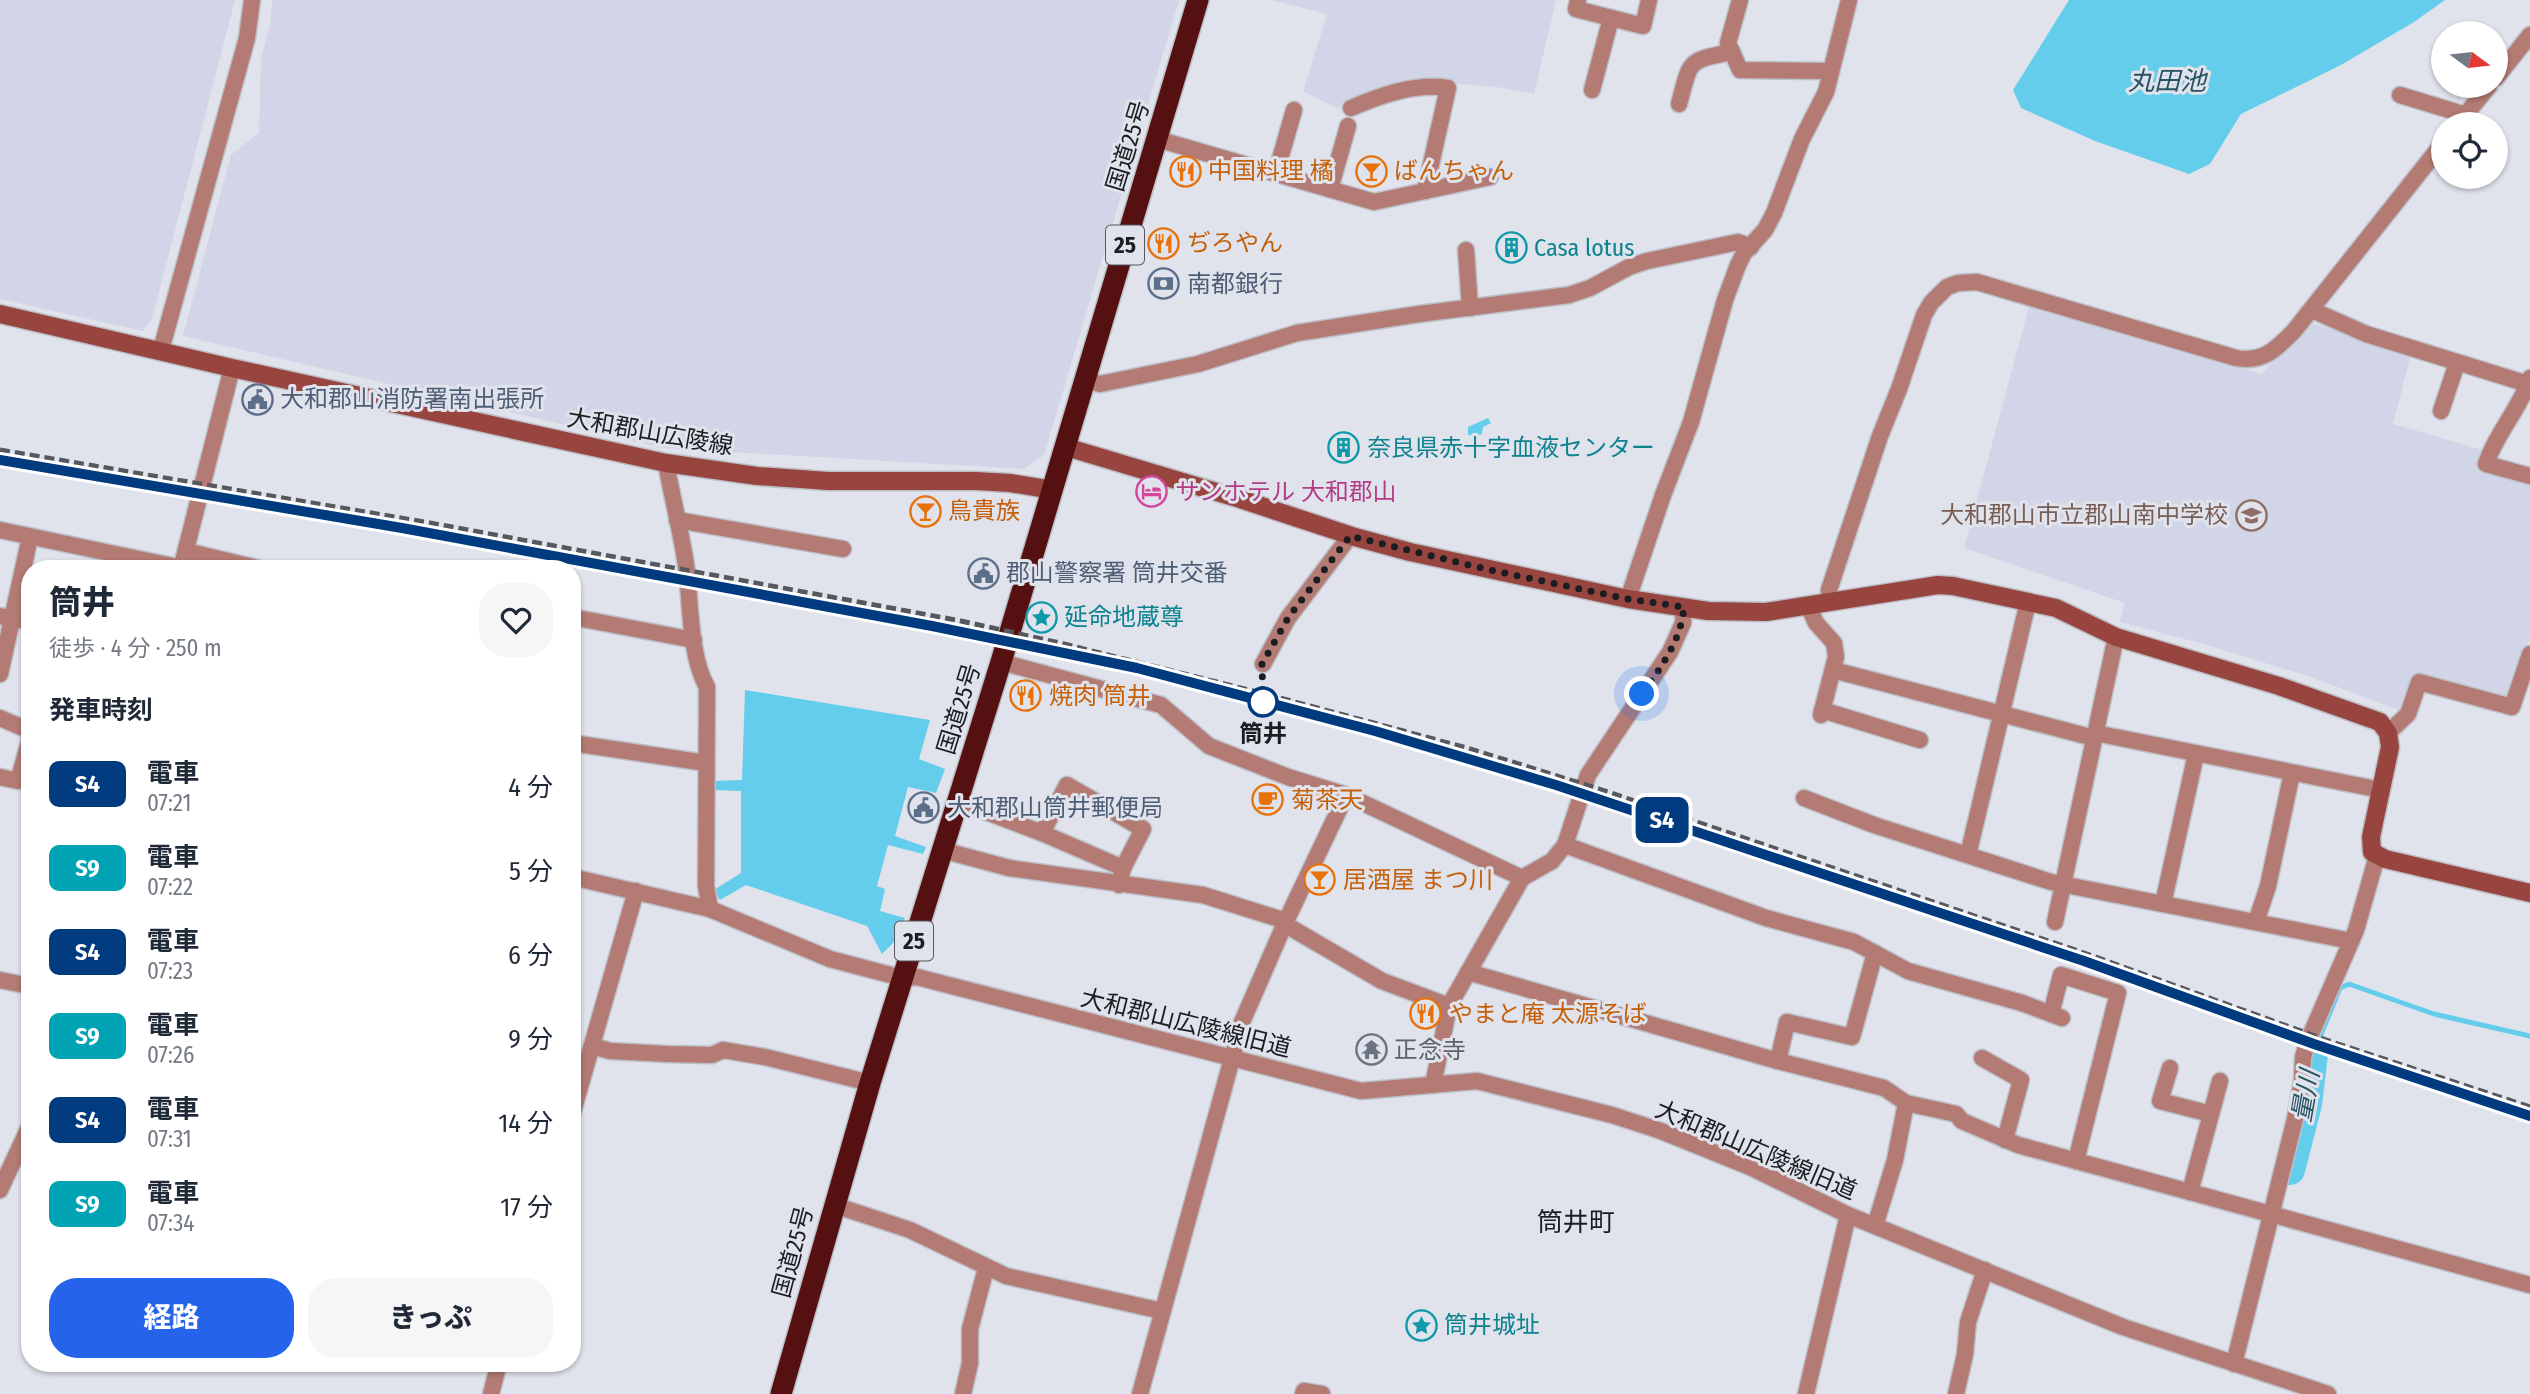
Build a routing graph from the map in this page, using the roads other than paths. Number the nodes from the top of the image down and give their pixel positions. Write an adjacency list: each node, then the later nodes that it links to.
1 (252, 0): 32 (street)
2 (1198, 0): 21 (highway, 国道25号 / 25)
3 (1578, 0): 7 (street)
4 (1649, 0): 7 (street)
5 (1740, 0): 9 (street)
6 (1849, 0): 11 (street)
7 (1611, 18): 12 (street)
8 (2530, 35): 10 (street)
9 (1732, 52): 11 (street); 15 (street)
10 (2508, 63)
11 (1831, 71): 27 (street)
12 (1591, 90)
13 (2400, 95): 18 (street)
14 (2479, 98): 19 (street)
15 (1679, 104)
16 (1351, 108): 26 (street)
17 (1294, 110): 23 (street)
18 (2442, 112)
19 (2468, 112)
20 (1348, 126): 25 (street)
21 (1157, 139): 23 (street); 35 (highway, 国道25号 / 25)
22 (2431, 158): 30 (street)
23 (1276, 173): 25 (street)
24 (1490, 177): 26 (street)
25 (1330, 189): 26 (street)
26 (1424, 191)
27 (1751, 247): 29 (street); 53 (street)
28 (1466, 250): 29 (street)
29 (1470, 308): 35 (street)
30 (2312, 310): 33 (street); 54 (street)
31 (0, 314): 32 (street, 大和郡山広陵線)
32 (161, 350): 34 (street, 大和郡山広陵線)
33 (2457, 363): 36 (street); 37 (street)
34 (232, 368): 39 (street, 大和郡山広陵線); 47 (street)
35 (1086, 380): 38 (highway, 国道25号 / 25)
36 (2529, 381): 40 (street)
37 (2441, 411)
38 (1066, 447): 41 (highway, 国道25号 / 25); 44 (street)
39 (666, 463): 41 (street, 大和郡山広陵線); 42 (street)
40 (2530, 476)
41 (1053, 490): 63 (highway, 国道25号 / 25)
42 (677, 520): 46 (street); 61 (street)
43 (0, 530): 45 (street)
44 (1350, 536): 53 (street); 64 (street)
45 (30, 537): 48 (street); 49 (street)
46 (843, 549)
47 (186, 551): 50 (street); 51 (street)
48 (23, 560)
49 (142, 560)
50 (183, 560)
51 (220, 560)
52 (21, 568): 58 (street)
53 (1628, 599): 57 (street)
54 (1829, 602): 55 (street); 56 (street)
55 (2028, 602): 60 (street); 67 (street)
56 (1808, 605): 57 (street); 65 (street)
57 (1684, 607): 84 (street)
58 (7, 617): 66 (street)
59 (581, 619): 61 (street)
60 (2116, 637): 70 (street); 71 (street)
61 (694, 640): 75 (street)
62 (2530, 654): 70 (street)
63 (1001, 662): 80 (street); 82 (highway, 国道25号 / 25)
64 (1262, 664)
65 (1833, 670): 67 (street); 72 (street)
66 (0, 674)
67 (2001, 715): 71 (street); 86 (street)
68 (0, 718): 69 (street)
69 (21, 727)
70 (2388, 733): 79 (street)
71 (2095, 736): 74 (street); 91 (street)
72 (1920, 740)
73 (581, 744): 75 (street)
74 (2196, 754): 77 (street); 95 (street)
75 (706, 762): 96 (street)
76 (21, 771): 78 (street)
77 (2292, 773): 79 (street); 98 (street)
78 (0, 777)
79 (2381, 790): 87 (street)
80 (1346, 795): 89 (street); 99 (street)
81 (1804, 798): 86 (street)
82 (958, 801): 83 (street); 85 (highway, 国道25号 / 25)
83 (1042, 833): 88 (street); 88 (street)
84 (1564, 845): 89 (street); 101 (street)
85 (942, 850): 92 (street); 103 (highway, 国道25号 / 25)
86 (1968, 855): 91 (street)
87 (2377, 856): 94 (street); 100 (street)
88 (1123, 868): 92 (street)
89 (1522, 878): 102 (street)
90 (581, 879): 93 (street, 大和郡山広陵線旧道)
91 (2063, 884): 95 (street); 97 (street)
92 (1119, 885): 99 (street)
93 (636, 891): 96 (street, 大和郡山広陵線旧道); 107 (street)
94 (2530, 893)
95 (2163, 904): 98 (street)
96 (710, 909): 103 (street, 大和郡山広陵線旧道)
97 (2055, 922)
98 (2256, 922): 100 (street)
99 (1286, 923): 106 (street); 109 (street)
100 (2351, 941): 124 (street)
101 (1875, 953): 110 (street); 120 (street)
102 (1468, 972): 106 (street); 110 (street)
103 (902, 978): 109 (street, 大和郡山広陵線旧道); 114 (highway, 国道25号 / 25)
104 (0, 980): 105 (street)
105 (21, 984)
106 (1449, 1006): 115 (street)
107 (592, 1046): 111 (street); 114 (street)
108 (1982, 1058): 118 (street)
109 (1232, 1059): 115 (street, 大和郡山広陵線旧道); 130 (street)
110 (1778, 1061): 116 (street)
111 (581, 1065)
112 (2169, 1068): 117 (street)
113 (2220, 1081): 117 (street)
114 (870, 1083): 123 (highway, 国道25号 / 25)
115 (1433, 1085): 125 (street, 大和郡山広陵線旧道)
116 (1906, 1103): 118 (street); 126 (street)
117 (2211, 1114): 122 (street)
118 (2005, 1140): 120 (street)
119 (21, 1144): 121 (street)
120 (2076, 1161): 122 (street)
121 (0, 1189)
122 (2190, 1192): 124 (street)
123 (834, 1205): 127 (street); 135 (highway, 国道25号 / 25)
124 (2276, 1214): 129 (street); 131 (street)
125 (1848, 1215): 126 (street, 大和郡山広陵線旧道); 140 (street)
126 (1875, 1226): 128 (street, 大和郡山広陵線旧道)
127 (986, 1268): 130 (street); 136 (street)
128 (1985, 1270): 131 (street, 大和郡山広陵線旧道); 141 (street)
129 (2530, 1285)
130 (1162, 1311): 137 (street)
131 (2234, 1364): 133 (street, 大和郡山広陵線旧道)
132 (497, 1372): 134 (street)
133 (2291, 1389): 142 (street, 大和郡山広陵線旧道)
134 (491, 1394)
135 (781, 1394)
136 (962, 1394)
137 (1140, 1394)
138 (1303, 1394): 139 (street)
139 (1322, 1394)
140 (1806, 1394)
141 (1956, 1394)
142 (2328, 1394)

